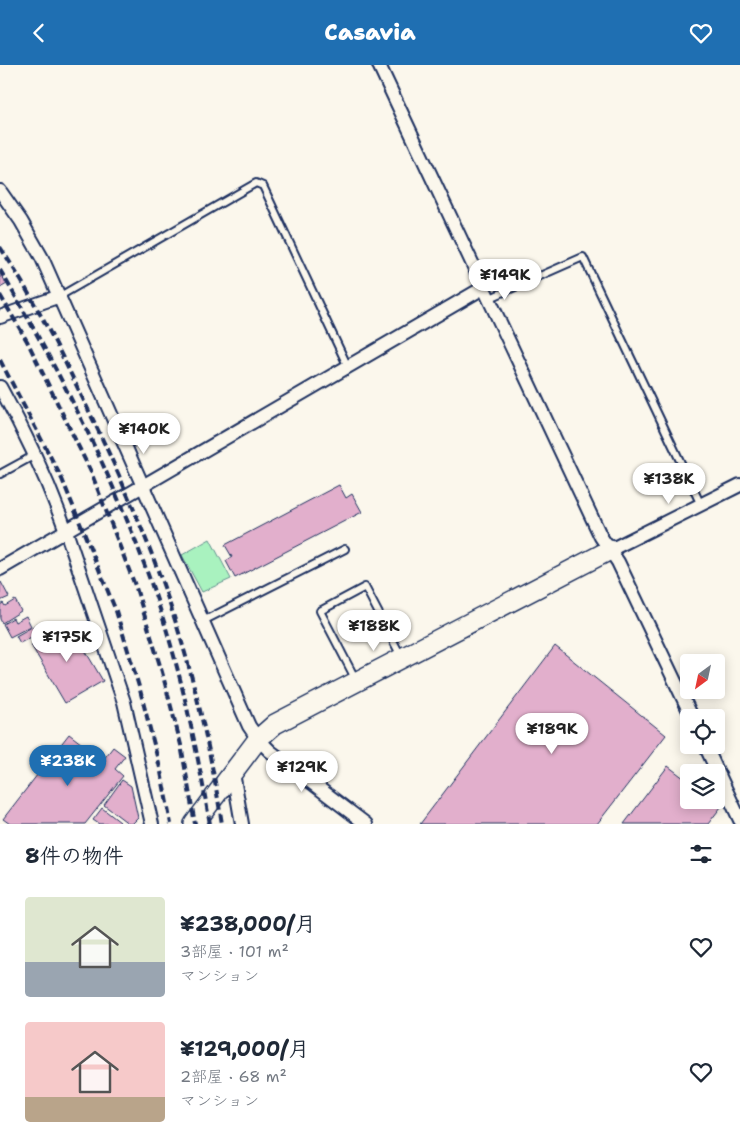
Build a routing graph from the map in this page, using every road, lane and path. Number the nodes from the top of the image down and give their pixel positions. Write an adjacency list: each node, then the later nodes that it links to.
1 (379, 65): 3 (street)
2 (0, 191): 4 (street)
3 (486, 293): 6 (street); 12 (lane); 15 (street)
4 (60, 296): 5 (street); 6 (lane); 11 (street)
5 (0, 317)
6 (348, 367): 11 (street)
7 (0, 387): 8 (street)
8 (33, 455): 9 (lane); 13 (street)
9 (0, 474)
10 (740, 485): 12 (street)
11 (143, 486): 13 (street); 17 (street)
12 (701, 505): 15 (street)
13 (66, 531): 16 (street); 25 (street)
14 (345, 549): 17 (lane)
15 (610, 550): 18 (street); 20 (street)
16 (0, 569)
17 (203, 621): 21 (street)
18 (402, 657): 19 (street); 19 (lane)
19 (356, 680): 21 (street)
20 (688, 709)
21 (258, 739): 23 (street); 28 (street)
22 (709, 754): 24 (street)
23 (233, 773): 26 (street); 27 (street)
24 (740, 820)
25 (152, 824)
26 (194, 824)
27 (242, 824)
28 (366, 824)

